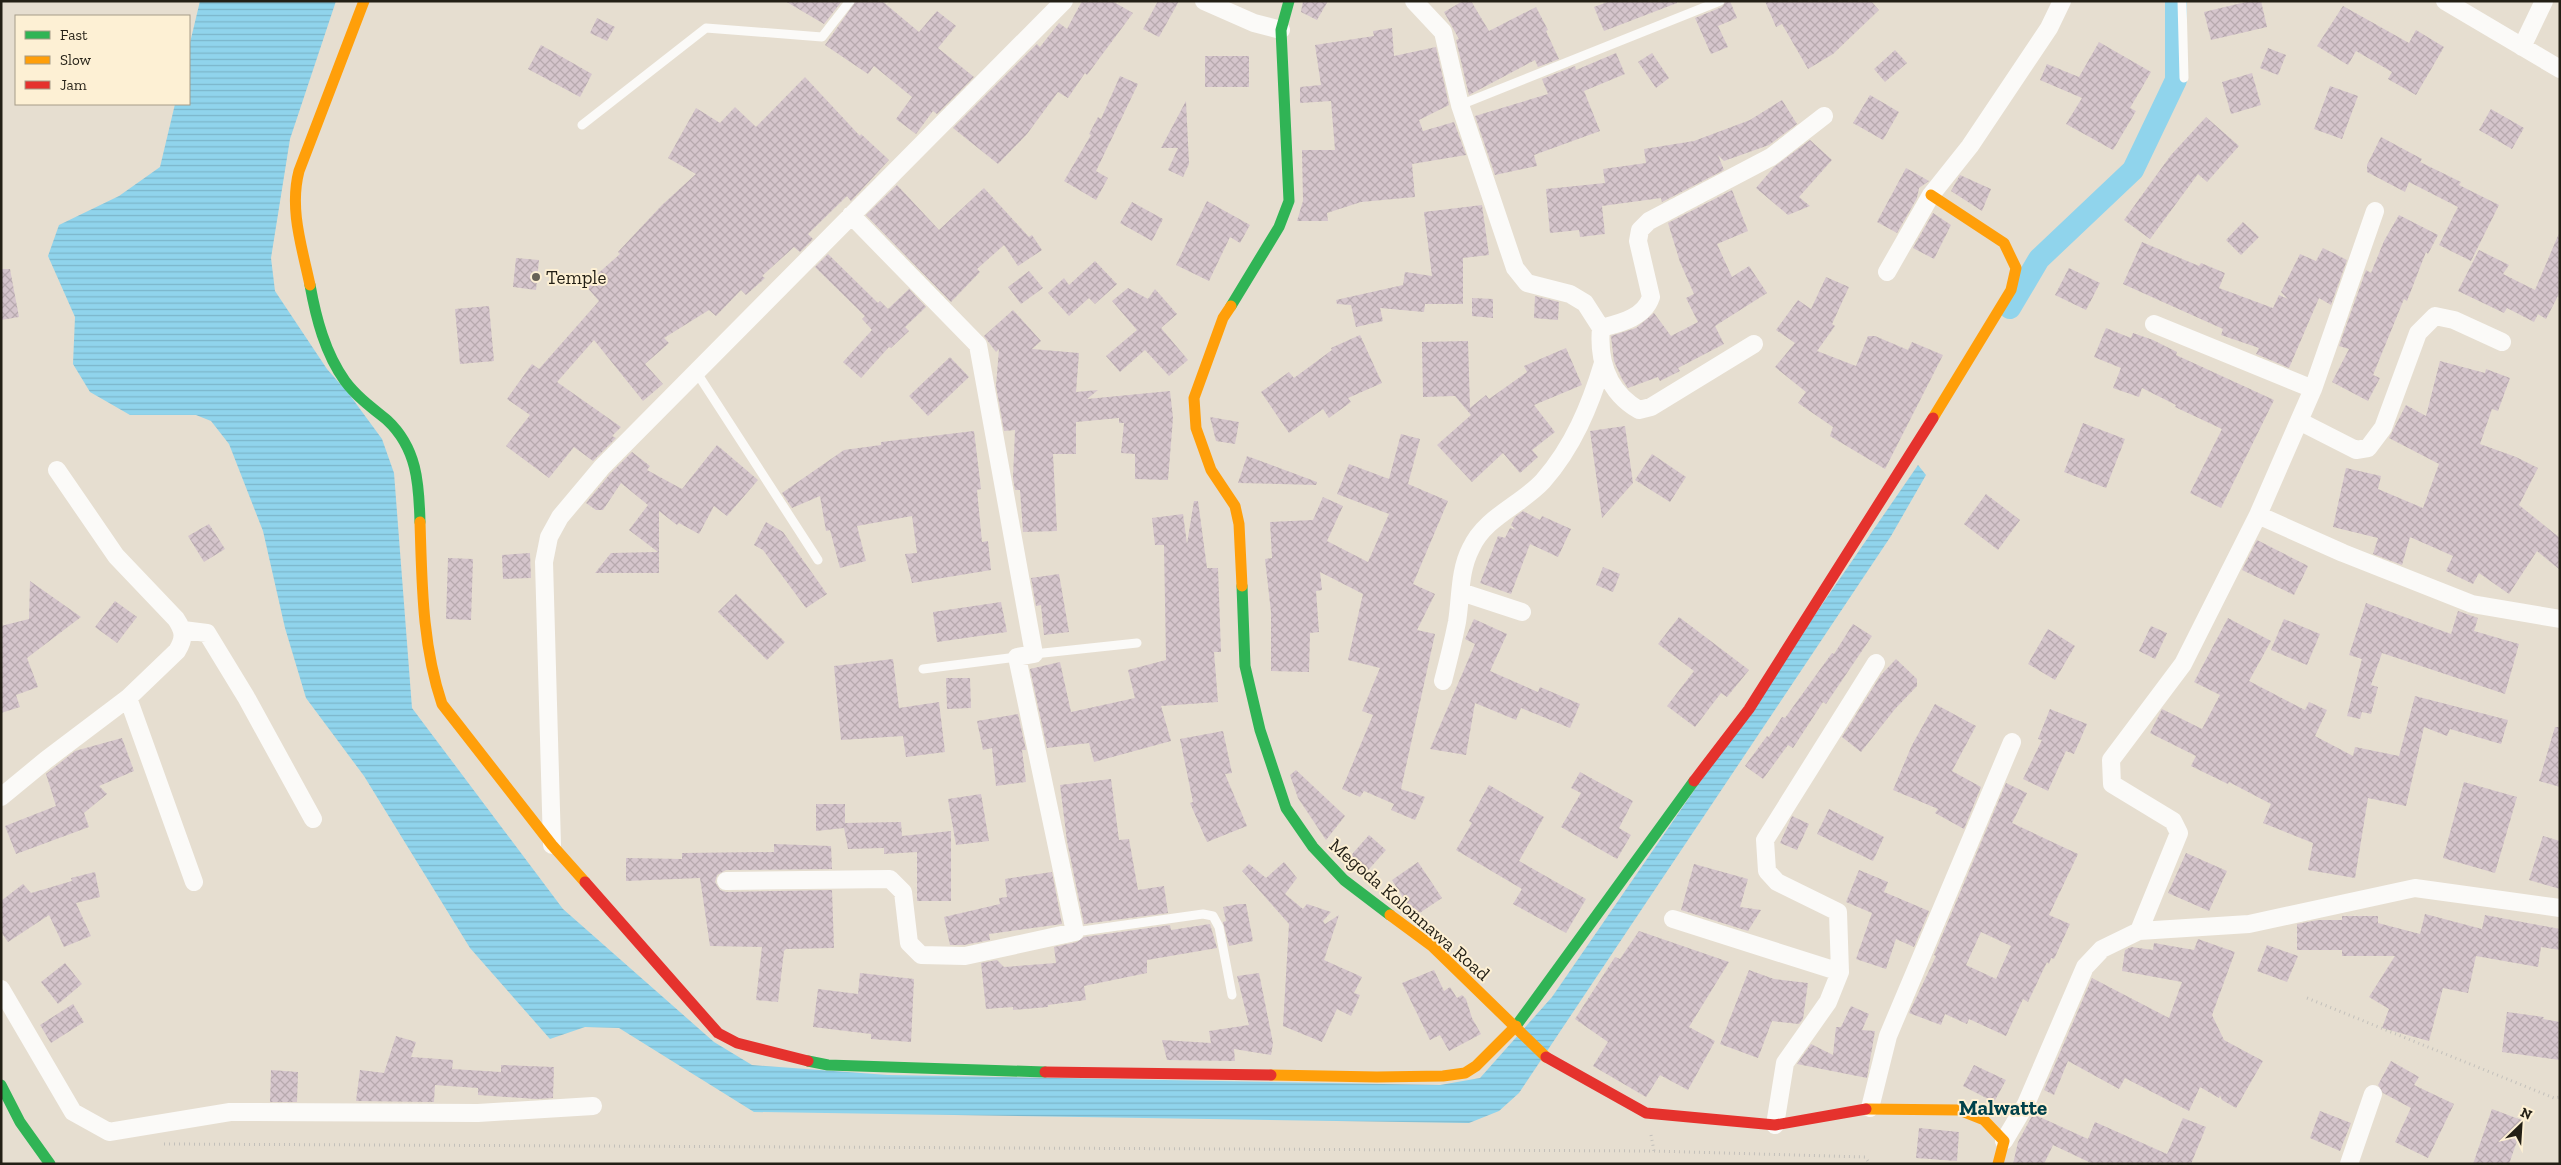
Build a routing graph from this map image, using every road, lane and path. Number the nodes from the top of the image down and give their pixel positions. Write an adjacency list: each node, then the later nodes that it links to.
1 (364, 1): 48 (street)
2 (850, 1): 18 (lane)
3 (1064, 1): 21 (street)
4 (1204, 1): 12 (street)
5 (1289, 1): 12 (street, Megoda Kolonnawa Road)
6 (1414, 1): 16 (street)
7 (1720, 1): 16 (lane)
8 (2062, 1): 19 (street)
9 (2182, 1): 15 (lane)
10 (2445, 1): 13 (street)
11 (2544, 1): 13 (street)
12 (1281, 30): 59 (street, Megoda Kolonnawa Road)
13 (2522, 47): 14 (street)
14 (2560, 69)
15 (2184, 78)
16 (1460, 105): 24 (street)
17 (1824, 116): 24 (street)
18 (582, 125)
19 (1931, 195): 22 (street); 59 (street)
20 (2375, 211): 29 (street)
21 (851, 215): 28 (street); 39 (street)
22 (1887, 272)
23 (2154, 324): 29 (street)
24 (1601, 328): 27 (street)
25 (2502, 342): 30 (street)
26 (1754, 344): 27 (street)
27 (1603, 363): 34 (street)
28 (697, 373): 33 (lane); 48 (street)
29 (2313, 389): 30 (street)
30 (2299, 421): 32 (street)
31 (57, 470): 37 (street)
32 (2258, 515): 36 (street); 53 (street)
33 (818, 560)
34 (1461, 592): 35 (street); 43 (street)
35 (1522, 612)
36 (2560, 619)
37 (183, 630): 44 (street); 47 (street)
38 (1137, 643): 39 (lane)
39 (1034, 654): 40 (street)
40 (1017, 657): 42 (lane); 54 (street)
41 (1876, 663): 55 (street)
42 (923, 669)
43 (1444, 682)
44 (128, 698): 46 (street); 50 (street)
45 (2012, 742): 64 (street)
46 (1, 797)
47 (313, 819)
48 (552, 845): 59 (street)
49 (726, 881): 54 (street)
50 (194, 882)
51 (2560, 908): 53 (street)
52 (1673, 919): 55 (street)
53 (2139, 931): 66 (street)
54 (1075, 932): 57 (lane)
55 (1840, 972): 65 (street)
56 (1, 988): 63 (street)
57 (1232, 995)
58 (2307, 998): 62 (path)
59 (1516, 1028): 65 (street, Megoda Kolonnawa Road)
60 (1, 1086): 68 (street)
61 (2373, 1094): 71 (street)
62 (2560, 1097)
63 (593, 1106)
64 (1870, 1108): 65 (street, Megoda Kolonnawa Road); 66 (street, Megoda Kolonnawa Road)
65 (1775, 1125)
66 (2004, 1141): 70 (street)
67 (156, 1144): 69 (path)
68 (50, 1164)
69 (1870, 1164)
70 (1998, 1164)
71 (2349, 1164)

